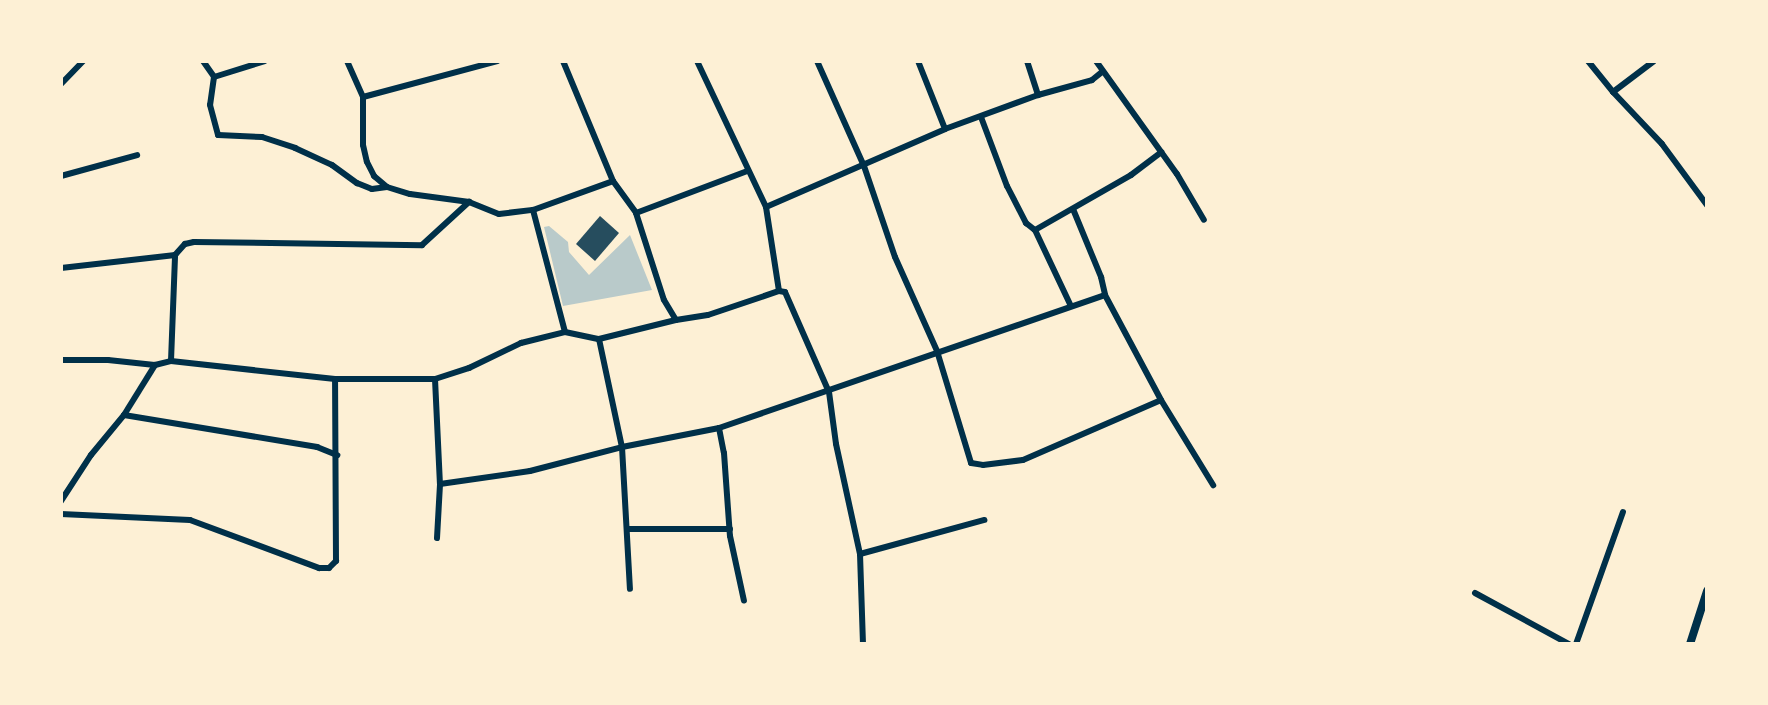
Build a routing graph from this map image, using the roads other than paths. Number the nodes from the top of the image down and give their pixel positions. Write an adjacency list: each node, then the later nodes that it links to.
1 (83, 61): 16 (street)
2 (203, 61): 15 (street)
3 (265, 61): 15 (street)
4 (347, 61): 19 (street)
5 (497, 61): 19 (street)
6 (563, 61): 27 (street)
7 (697, 61): 25 (street)
8 (817, 61): 24 (street)
9 (918, 61): 21 (street)
10 (1027, 61): 18 (street)
11 (1096, 61): 14 (street)
12 (1588, 61): 17 (street)
13 (1654, 61): 17 (street)
14 (1102, 72): 18 (street); 22 (street)
15 (215, 77): 28 (street)
16 (61, 84)
17 (1613, 92): 30 (street)
18 (1038, 95): 20 (street)
19 (363, 97): 28 (street)
20 (981, 117): 21 (street); 36 (street)
21 (945, 129): 24 (street)
22 (1161, 152): 32 (street); 35 (street)
23 (137, 155): 26 (street)
24 (864, 166): 31 (street); 45 (street)
25 (747, 170): 31 (street); 34 (street)
26 (61, 176)
27 (613, 181): 33 (street); 34 (street)
28 (387, 187): 29 (street)
29 (469, 202): 33 (street); 37 (street)
30 (1707, 205)
31 (766, 207): 39 (street)
32 (1073, 209): 36 (street); 40 (street)
33 (533, 210): 43 (street)
34 (636, 213): 42 (street)
35 (1205, 220)
36 (1035, 230): 41 (street)
37 (175, 254): 38 (street); 47 (street)
38 (61, 268)
39 (779, 291): 42 (street); 51 (street)
40 (1105, 295): 41 (street); 52 (street)
41 (1071, 306): 45 (street)
42 (676, 320): 44 (street)
43 (565, 332): 44 (street); 50 (street)
44 (599, 339): 55 (street)
45 (937, 351): 51 (street); 52 (street)
46 (61, 360): 48 (street)
47 (170, 361): 48 (street); 49 (street)
48 (155, 365): 53 (street)
49 (335, 379): 50 (street); 56 (street)
50 (435, 379): 57 (street)
51 (829, 392): 54 (street); 66 (street)
52 (1161, 400): 58 (street)
53 (124, 415): 56 (street); 59 (street)
54 (719, 428): 55 (street); 64 (street)
55 (622, 447): 57 (street); 63 (street)
56 (337, 455): 61 (street)
57 (440, 484): 65 (street)
58 (1213, 485)
59 (61, 501)
60 (1623, 512): 73 (street)
61 (61, 514)
62 (984, 520): 66 (street)
63 (627, 529): 64 (street); 67 (street)
64 (730, 529): 70 (street)
65 (437, 538)
66 (860, 554): 71 (street)
67 (631, 589)
68 (1707, 591): 74 (street)
69 (1475, 593): 72 (street)
70 (744, 601)
71 (863, 644)
72 (1569, 644)
73 (1576, 644)
74 (1689, 644)

